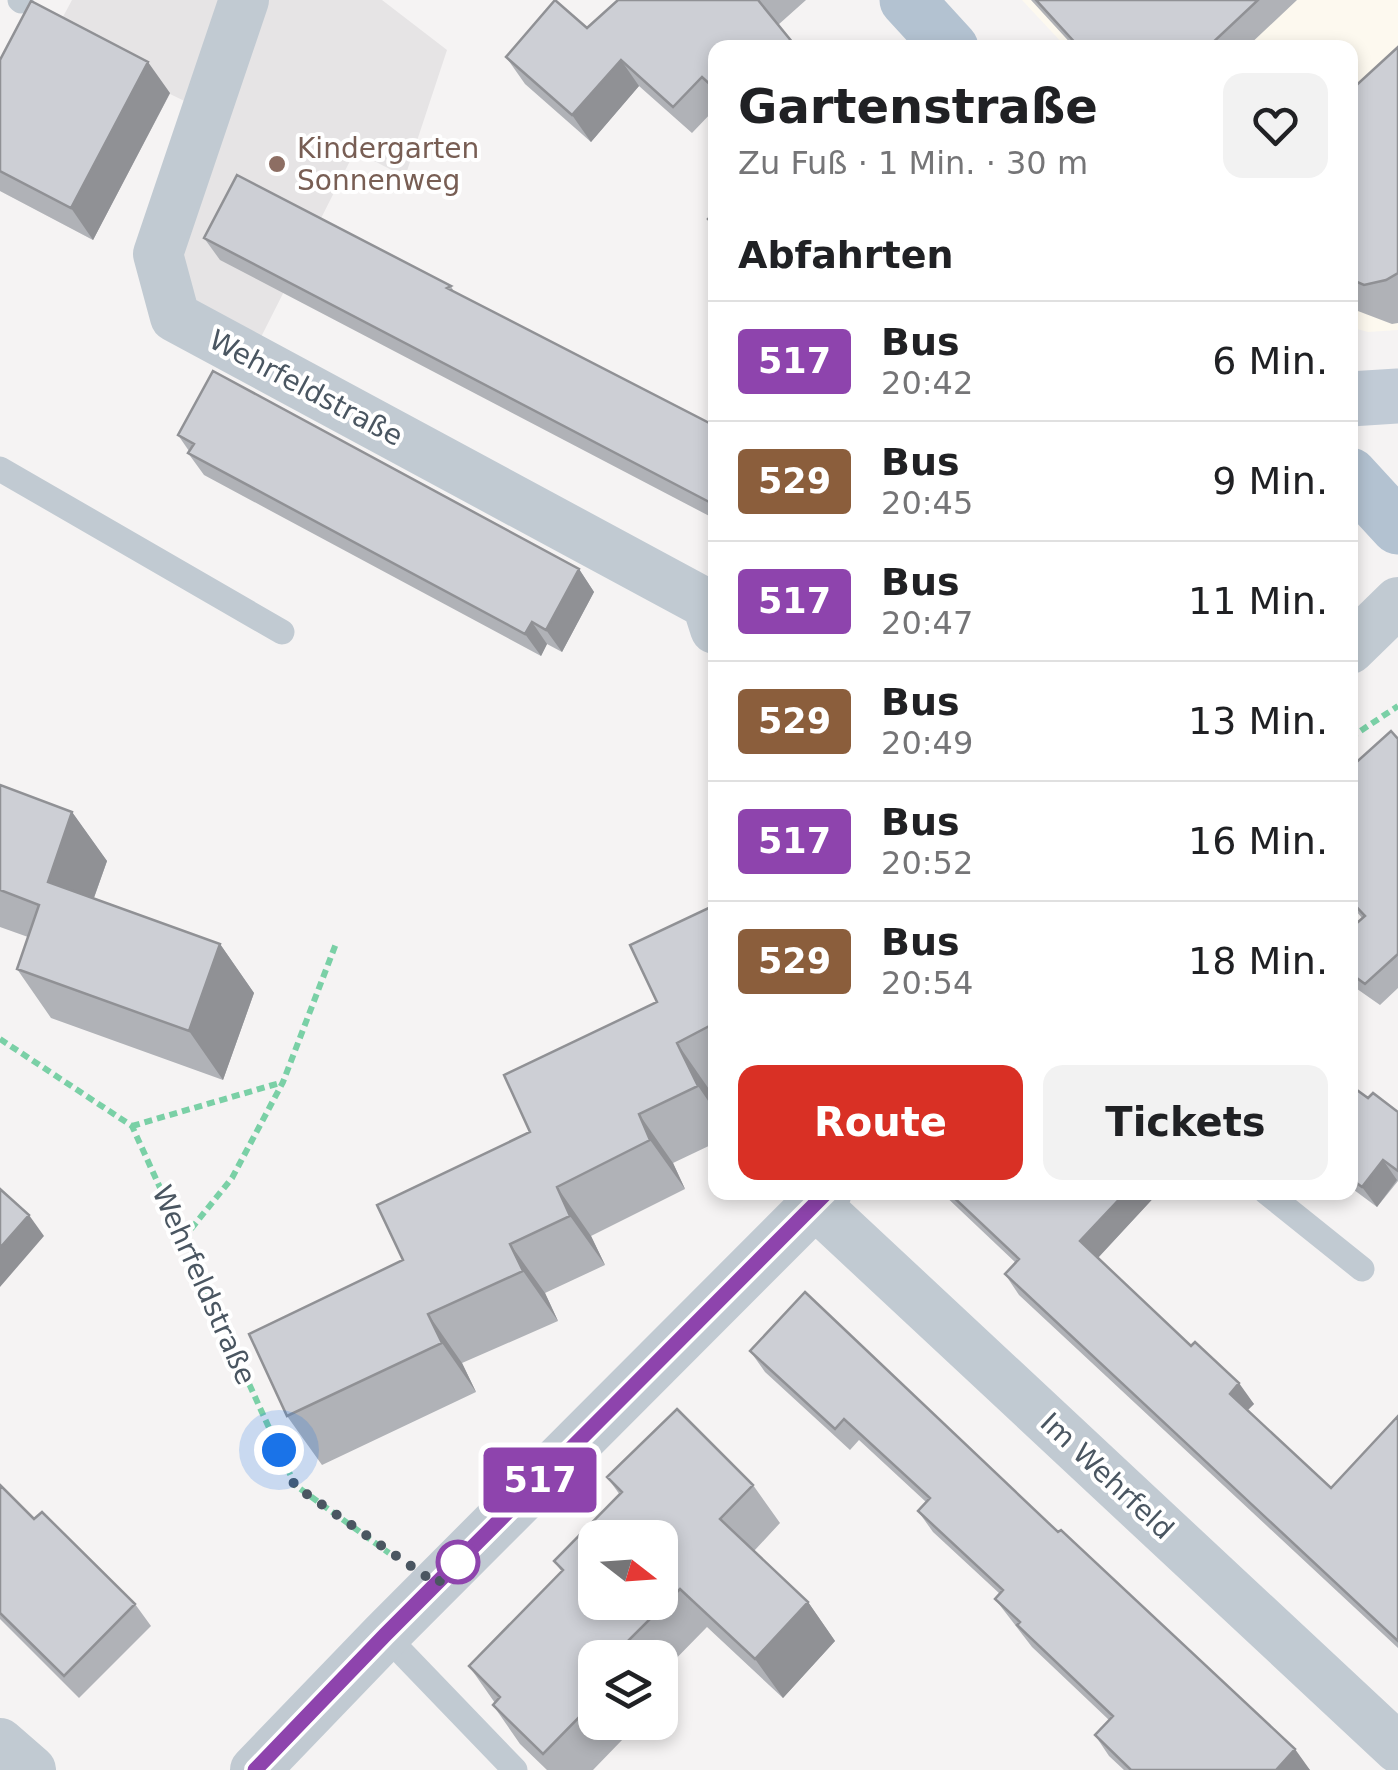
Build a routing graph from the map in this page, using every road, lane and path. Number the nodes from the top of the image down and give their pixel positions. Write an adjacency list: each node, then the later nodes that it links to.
1 (244, 0): 10 (street, Wehrfeldstraße)
2 (908, 0): 3 (main road)
3 (944, 40)
4 (1398, 396): 5 (street)
5 (1358, 398)
6 (0, 469): 11 (lane)
7 (1358, 485): 8 (main road)
8 (1398, 528)
9 (1398, 602): 12 (street)
10 (708, 607)
11 (282, 632)
12 (1358, 641)
13 (1398, 706): 14 (path)
14 (1358, 733)
15 (336, 940): 17 (path)
16 (0, 1039): 18 (path)
17 (282, 1082): 18 (path); 22 (path)
18 (132, 1126): 22 (path, Wehrfeldstraße)
19 (819, 1200): 24 (street)
20 (823, 1200): 27 (street, Im Wehrfeld)
21 (1276, 1200): 23 (lane)
22 (183, 1239): 24 (path, Wehrfeldstraße)
23 (1362, 1269)
24 (437, 1584): 25 (street)
25 (385, 1635): 30 (street); 31 (lane)
26 (0, 1743): 29 (street)
27 (1398, 1748)
28 (1398, 1764): 32 (street)
29 (31, 1770)
30 (255, 1770)
31 (515, 1770)
32 (1393, 1770)

